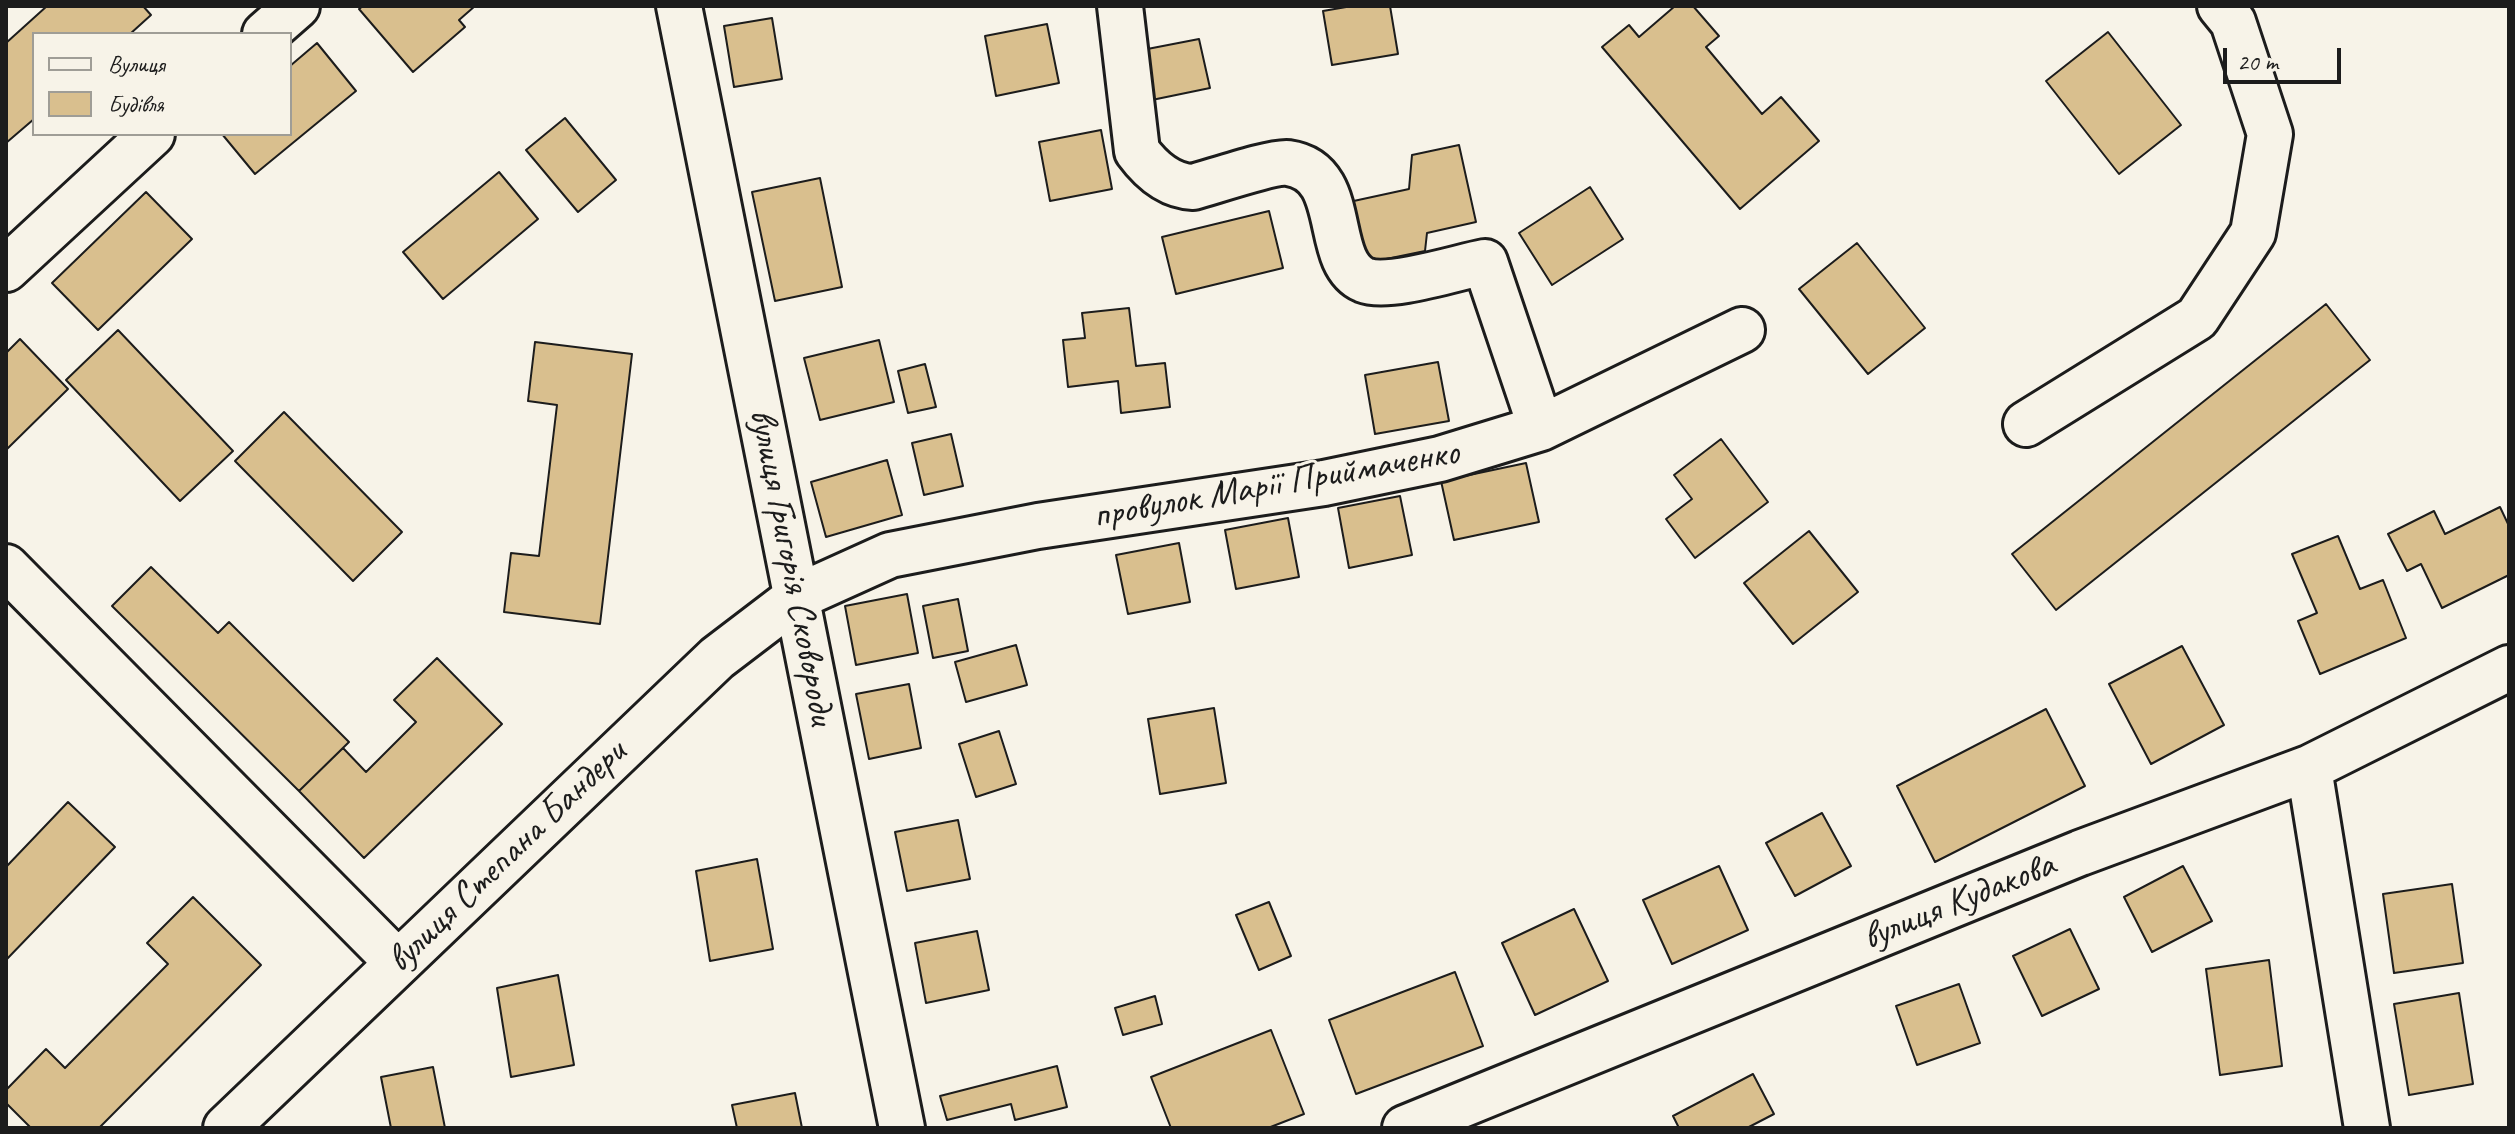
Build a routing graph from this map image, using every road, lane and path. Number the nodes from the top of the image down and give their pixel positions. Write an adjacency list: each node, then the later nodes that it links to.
1 (297, 6): 5 (street)
2 (679, 6): 12 (street, вулиця Григорія Сковороди)
3 (1120, 6): 10 (street)
4 (2220, 6): 9 (street)
5 (267, 32)
6 (150, 136): 7 (street)
7 (6, 269)
8 (1742, 330): 10 (street, провулок Марії Приймаченко)
9 (2026, 424)
10 (1541, 428): 12 (street, провулок Марії Приймаченко)
11 (6, 567): 15 (street)
12 (797, 597): 15 (street, вулиця Степана Бандери); 17 (street, вулиця Григорія Сковороди)
13 (2509, 668): 14 (street, вулиця Кудакова)
14 (2309, 768): 18 (street, вулиця Кудакова); 19 (street)
15 (397, 962): 16 (street, вулиця Степана Бандери)
16 (226, 1128)
17 (902, 1128)
18 (1405, 1128)
19 (2367, 1128)

